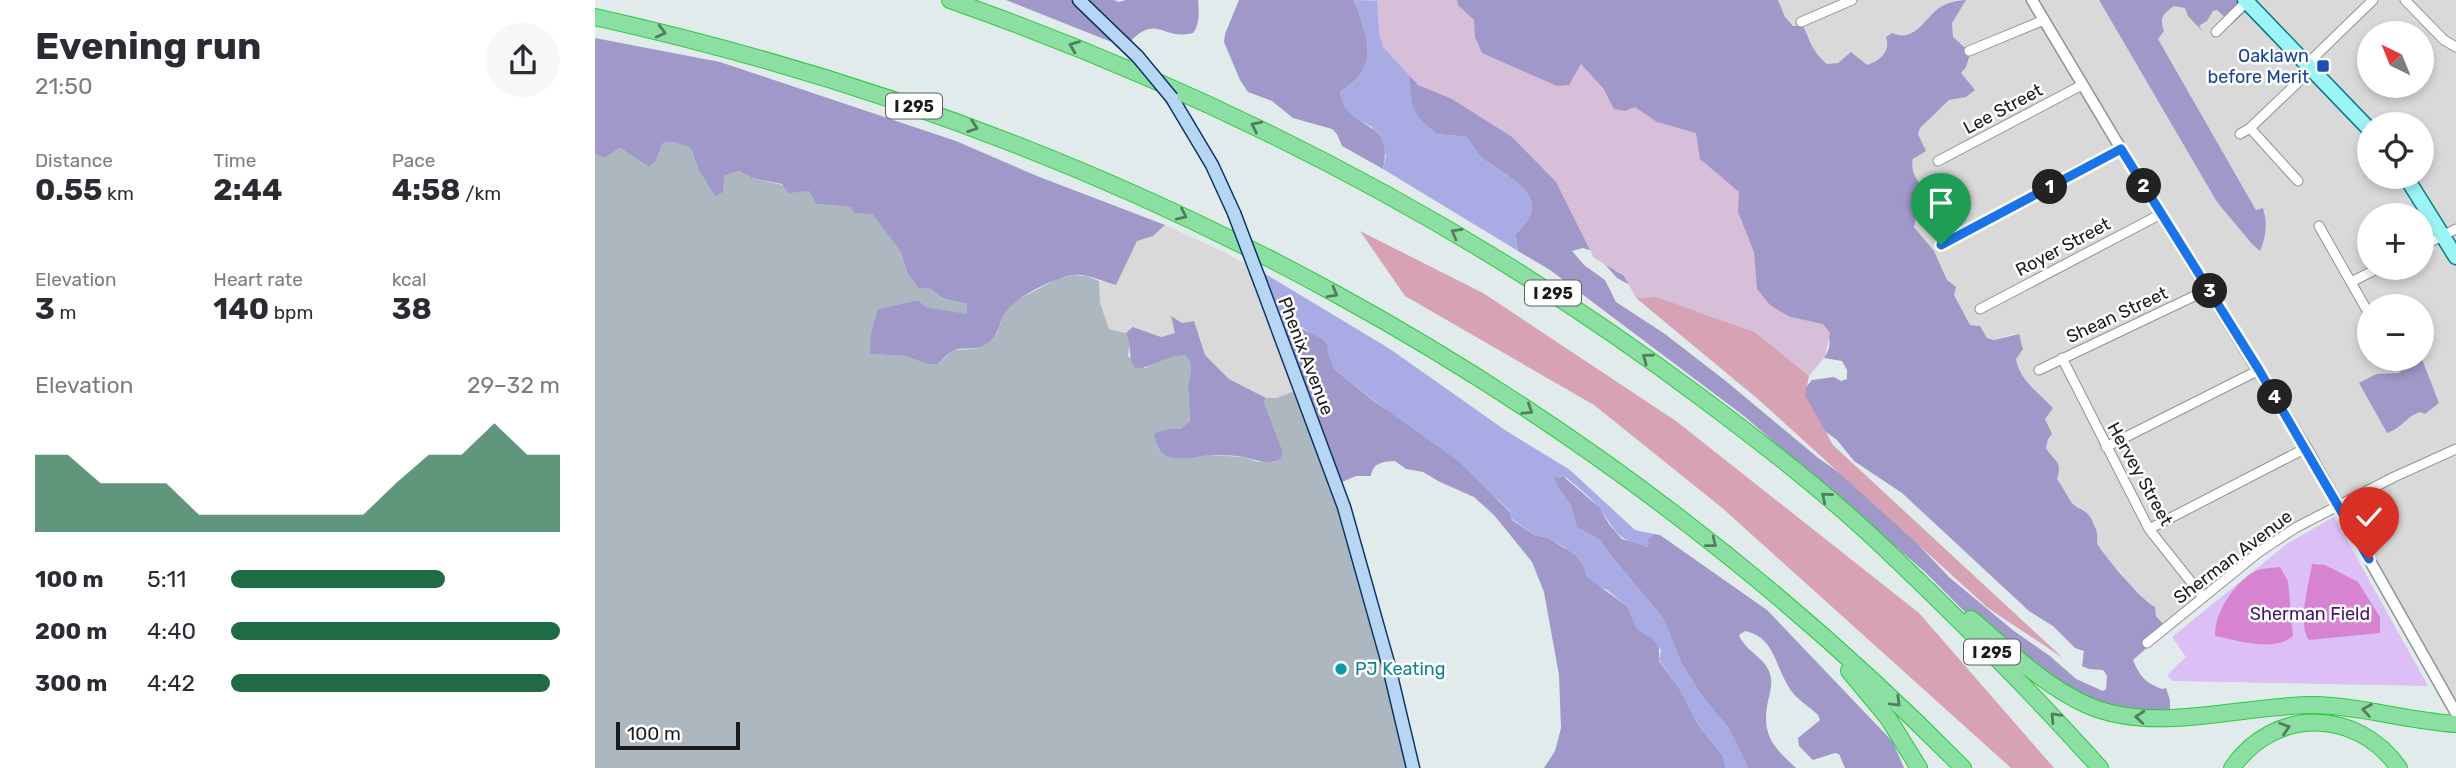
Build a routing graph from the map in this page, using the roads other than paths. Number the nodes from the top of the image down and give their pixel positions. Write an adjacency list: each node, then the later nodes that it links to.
1 (950, 0): 42 (highway, I 295, one-way to 1)
2 (1079, 0): 48 (main road, Phenix Avenue, bridge)
3 (1853, 0): 10 (street)
4 (2032, 0): 9 (street)
5 (2373, 0): 14 (street)
6 (2405, 0): 12 (street)
7 (2246, 1): 11 (street); 14 (main road)
8 (595, 17): 43 (highway, I 295, one-way to 43)
9 (2044, 20): 13 (street); 15 (street)
10 (1801, 22)
11 (2216, 32)
12 (2456, 47)
13 (1969, 51)
14 (2310, 65): 16 (main road); 17 (street)
15 (2082, 85): 19 (street); 20 (street, Lee Street)
16 (2357, 116)
17 (2250, 128): 18 (street); 21 (street)
18 (2240, 134)
19 (2121, 149): 23 (street); 27 (street)
20 (1938, 161)
21 (2298, 181)
22 (2416, 189): 25 (main road)
23 (2161, 214): 31 (street); 33 (street, Royer Street)
24 (2319, 226): 30 (street)
25 (2450, 232): 26 (street); 28 (main road)
26 (2434, 240)
27 (1941, 245)
28 (2456, 257)
29 (2357, 279): 30 (street)
30 (2351, 282): 32 (street)
31 (2209, 289): 34 (street, Shean Street); 36 (street)
32 (2358, 294)
33 (1980, 309)
34 (2062, 358): 35 (street, Shean Street); 37 (street, Hervey Street)
35 (2039, 370)
36 (2259, 370): 37 (street); 38 (street)
37 (2106, 447): 41 (street, Hervey Street)
38 (2307, 448): 40 (street); 41 (street)
39 (2456, 449): 40 (street, Sherman Avenue)
40 (2339, 505): 44 (street, Sherman Avenue); 46 (street)
41 (2149, 528): 44 (street, Hervey Street)
42 (1878, 542): 47 (highway, one-way to 42); 51 (highway, I 295, one-way to 42)
43 (1772, 592): 49 (highway); 50 (highway, I 295, one-way to 50)
44 (2203, 597): 45 (street, Sherman Avenue)
45 (2147, 643)
46 (2456, 713)
47 (2456, 724)
48 (1413, 768)
49 (1919, 768)
50 (1963, 768)
51 (2100, 768)
52 (2232, 768): 53 (highway, one-way to 53)
53 (2399, 768)

